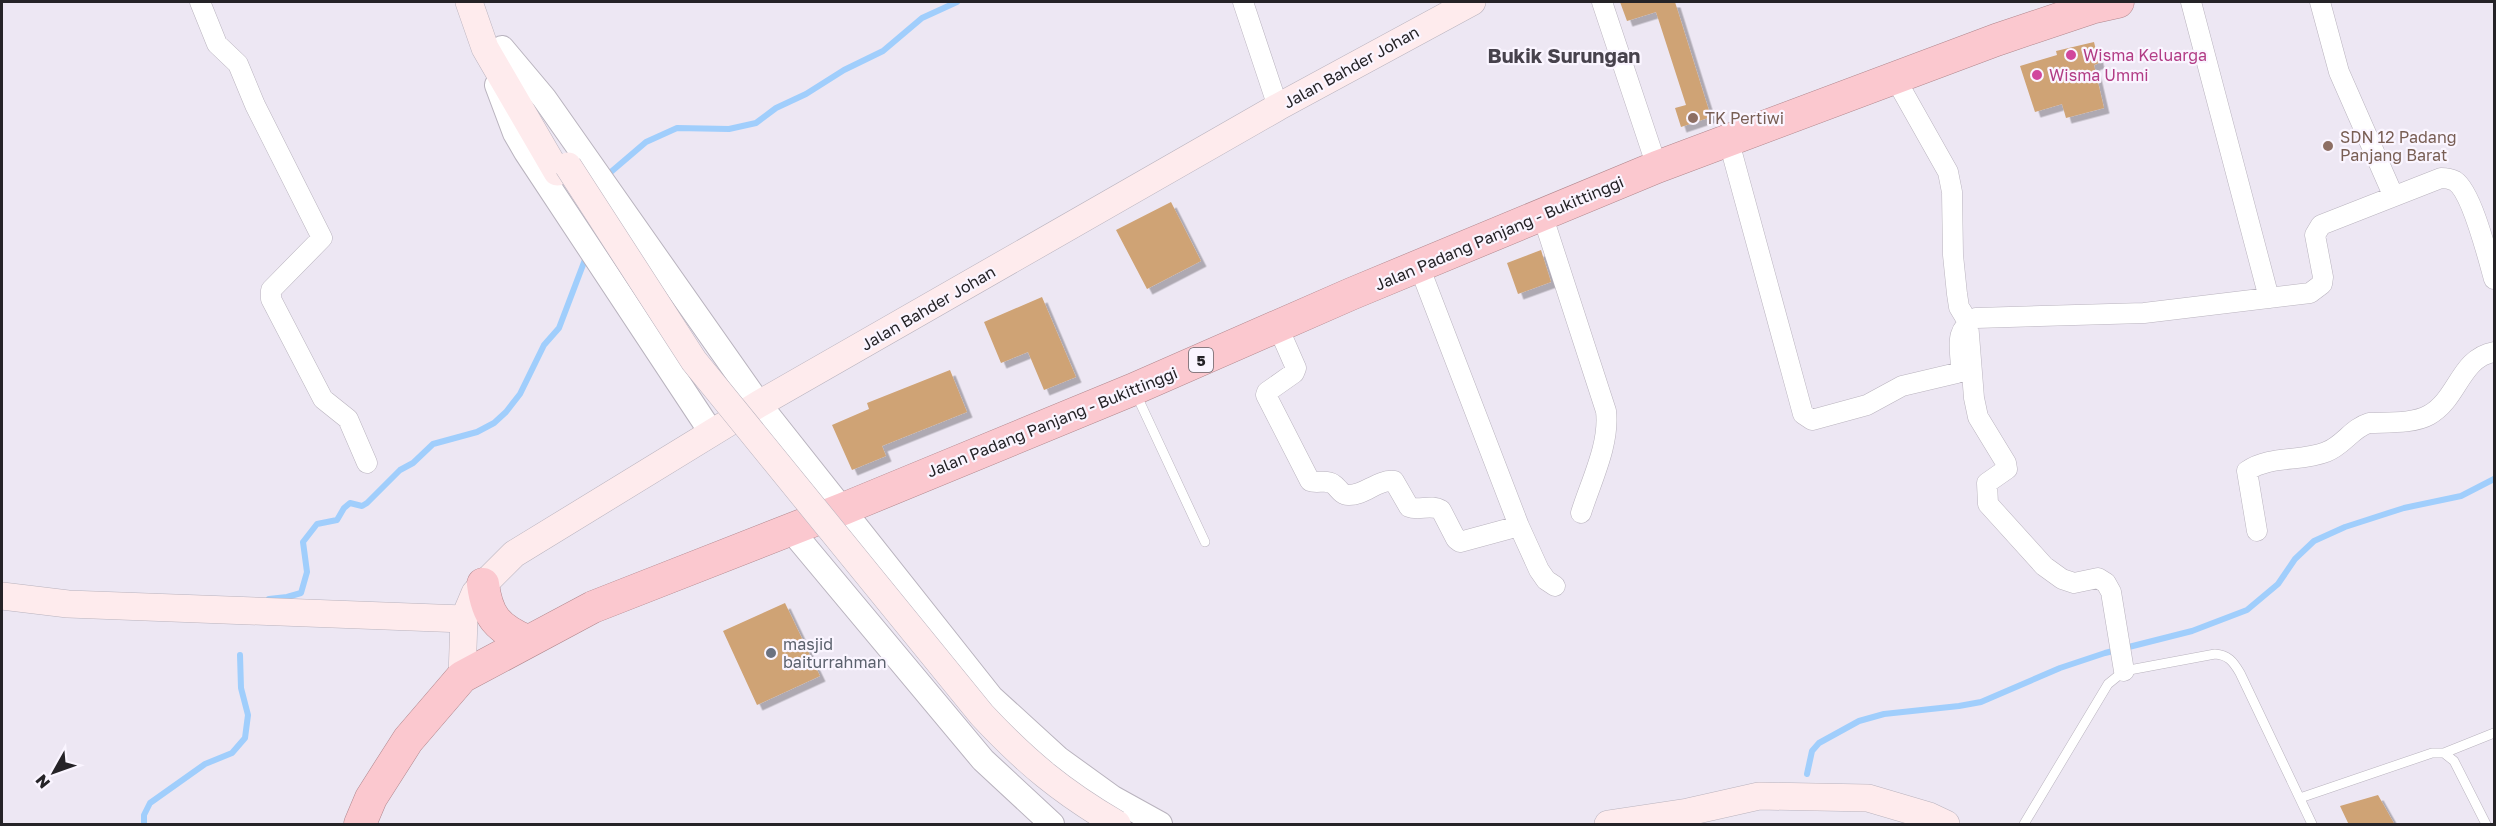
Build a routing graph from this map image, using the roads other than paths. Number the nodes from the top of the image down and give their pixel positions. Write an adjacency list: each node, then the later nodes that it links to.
1 (200, 2): 27 (street)
2 (1243, 2): 11 (street)
3 (1472, 2): 11 (main road, Jalan Bahder Johan)
4 (1602, 2): 13 (street)
5 (2118, 2): 10 (highway, Jalan Padang Panjang - Bukittinggi / 5)
6 (2191, 2): 20 (street)
7 (2320, 2): 15 (street)
8 (471, 6): 9 (main road)
9 (493, 48): 14 (main road); 25 (street); 26 (street)
10 (1895, 78): 12 (highway, Jalan Padang Panjang - Bukittinggi / 5); 21 (street)
11 (1278, 107): 25 (main road, Jalan Bahder Johan)
12 (1729, 142): 13 (highway, Jalan Padang Panjang - Bukittinggi / 5); 21 (street)
13 (1658, 167): 16 (highway, Jalan Padang Panjang - Bukittinggi / 5)
14 (562, 169): 47 (main road); 48 (main road, bridge)
15 (2393, 195): 17 (street); 20 (street)
16 (1542, 214): 18 (highway, Jalan Padang Panjang - Bukittinggi / 5); 29 (street)
17 (2486, 219): 19 (street)
18 (1419, 266): 22 (highway, Jalan Padang Panjang - Bukittinggi / 5); 30 (street)
19 (2494, 279)
20 (2269, 298): 21 (street)
21 (1968, 322): 39 (street)
22 (1278, 327): 24 (highway, Jalan Padang Panjang - Bukittinggi / 5); 30 (street)
23 (2494, 352): 32 (street)
24 (1134, 389): 28 (highway, Jalan Padang Panjang - Bukittinggi / 5); 33 (lane)
25 (759, 404): 26 (main road, Jalan Bahder Johan); 28 (street)
26 (711, 432): 34 (main road, Jalan Bahder Johan)
27 (367, 463)
28 (843, 509): 31 (highway, Jalan Padang Panjang - Bukittinggi / 5); 49 (street)
29 (1581, 513)
30 (1519, 526): 35 (street)
31 (791, 530): 38 (highway, Jalan Padang Panjang - Bukittinggi / 5); 46 (street)
32 (2257, 531)
33 (1205, 542)
34 (483, 584): 37 (main road, Jalan Bahder Johan); 38 (highway)
35 (1555, 586)
36 (2, 596): 37 (main road)
37 (464, 619): 40 (main road, Jalan Bahder Johan)
38 (527, 641): 40 (highway, Jalan Padang Panjang - Bukittinggi / 5)
39 (2124, 671): 43 (lane); 52 (lane)
40 (462, 677): 45 (highway, Jalan Padang Panjang - Bukittinggi / 5)
41 (2494, 733): 42 (lane)
42 (2444, 753): 43 (lane); 54 (lane)
43 (2300, 798): 53 (lane)
44 (1696, 818): 50 (main road); 51 (main road)
45 (360, 825)
46 (1052, 825)
47 (1089, 825)
48 (1117, 825)
49 (1160, 825)
50 (1608, 825)
51 (1946, 825)
52 (2024, 825)
53 (2312, 825)
54 (2486, 825)

